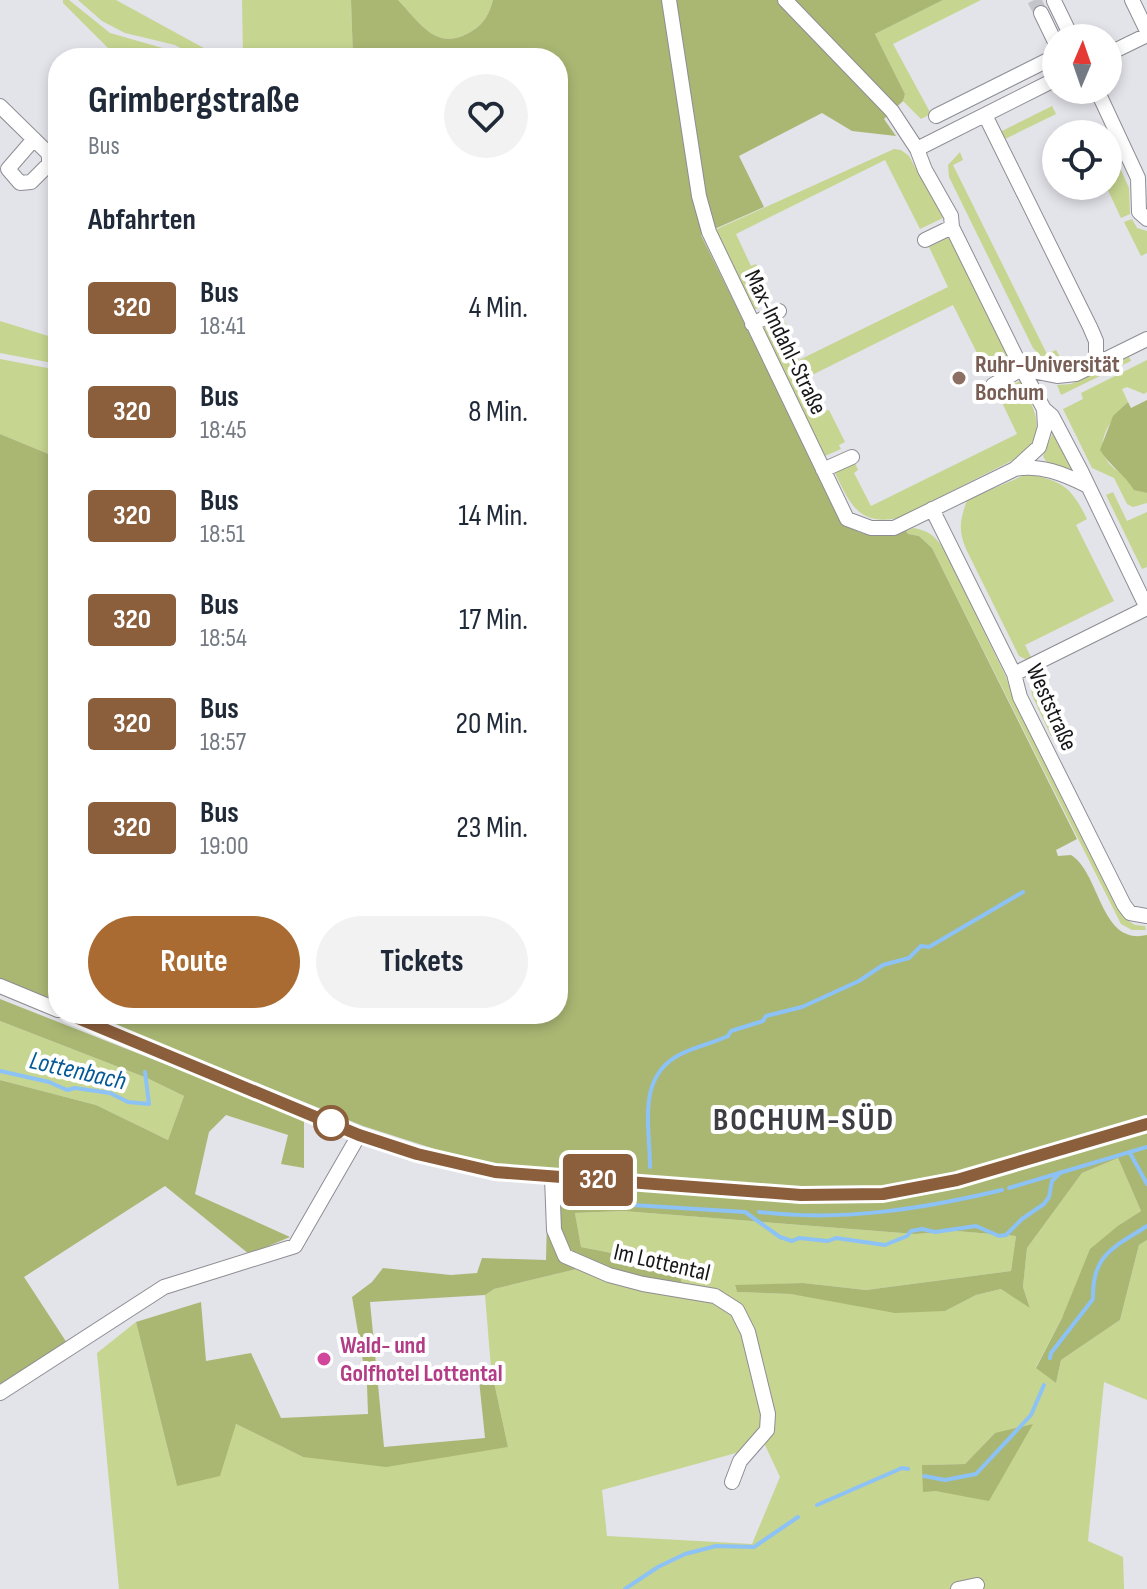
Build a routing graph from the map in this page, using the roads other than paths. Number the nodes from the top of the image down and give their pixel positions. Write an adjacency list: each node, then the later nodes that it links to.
1 (669, 0): 23 (street, Max-Imdahl-Straße)
2 (785, 0): 17 (street)
3 (1132, 0): 8 (street)
4 (1054, 1): 7 (street)
5 (1041, 13): 6 (street)
6 (1046, 24)
7 (1065, 24)
8 (1147, 33): 9 (street)
9 (1122, 46)
10 (1042, 64): 15 (street)
11 (1042, 86): 14 (street)
12 (1104, 104): 18 (street)
13 (0, 106): 16 (street)
14 (985, 115): 17 (street); 25 (street)
15 (937, 120)
16 (34, 139)
17 (917, 149): 20 (street)
18 (1142, 178): 19 (street)
19 (1147, 219)
20 (952, 227): 21 (street); 26 (street)
21 (925, 240)
22 (779, 311): 23 (street)
23 (752, 324): 31 (street, Max-Imdahl-Straße)
24 (1147, 339): 25 (street)
25 (1096, 364): 26 (street)
26 (1022, 369): 27 (street); 28 (street)
27 (993, 385)
28 (1044, 409): 30 (street, Max-Imdahl-Straße); 32 (street)
29 (852, 457): 31 (street)
30 (1015, 469): 32 (street); 33 (street, Max-Imdahl-Straße)
31 (823, 470): 33 (street, Max-Imdahl-Straße)
32 (1086, 485): 34 (street)
33 (932, 509): 36 (street, Weststraße)
34 (1141, 579): 35 (street)
35 (1147, 608): 36 (street)
36 (1014, 674): 37 (street, Weststraße)
37 (1143, 916)
38 (0, 986): 39 (street)
39 (48, 1006)
40 (92, 1024): 42 (street)
41 (1147, 1124): 43 (street)
42 (359, 1135): 43 (street); 44 (street)
43 (552, 1177): 45 (street, Im Lottental)
44 (0, 1393)
45 (732, 1482)
46 (977, 1585): 47 (street)
47 (958, 1589)

